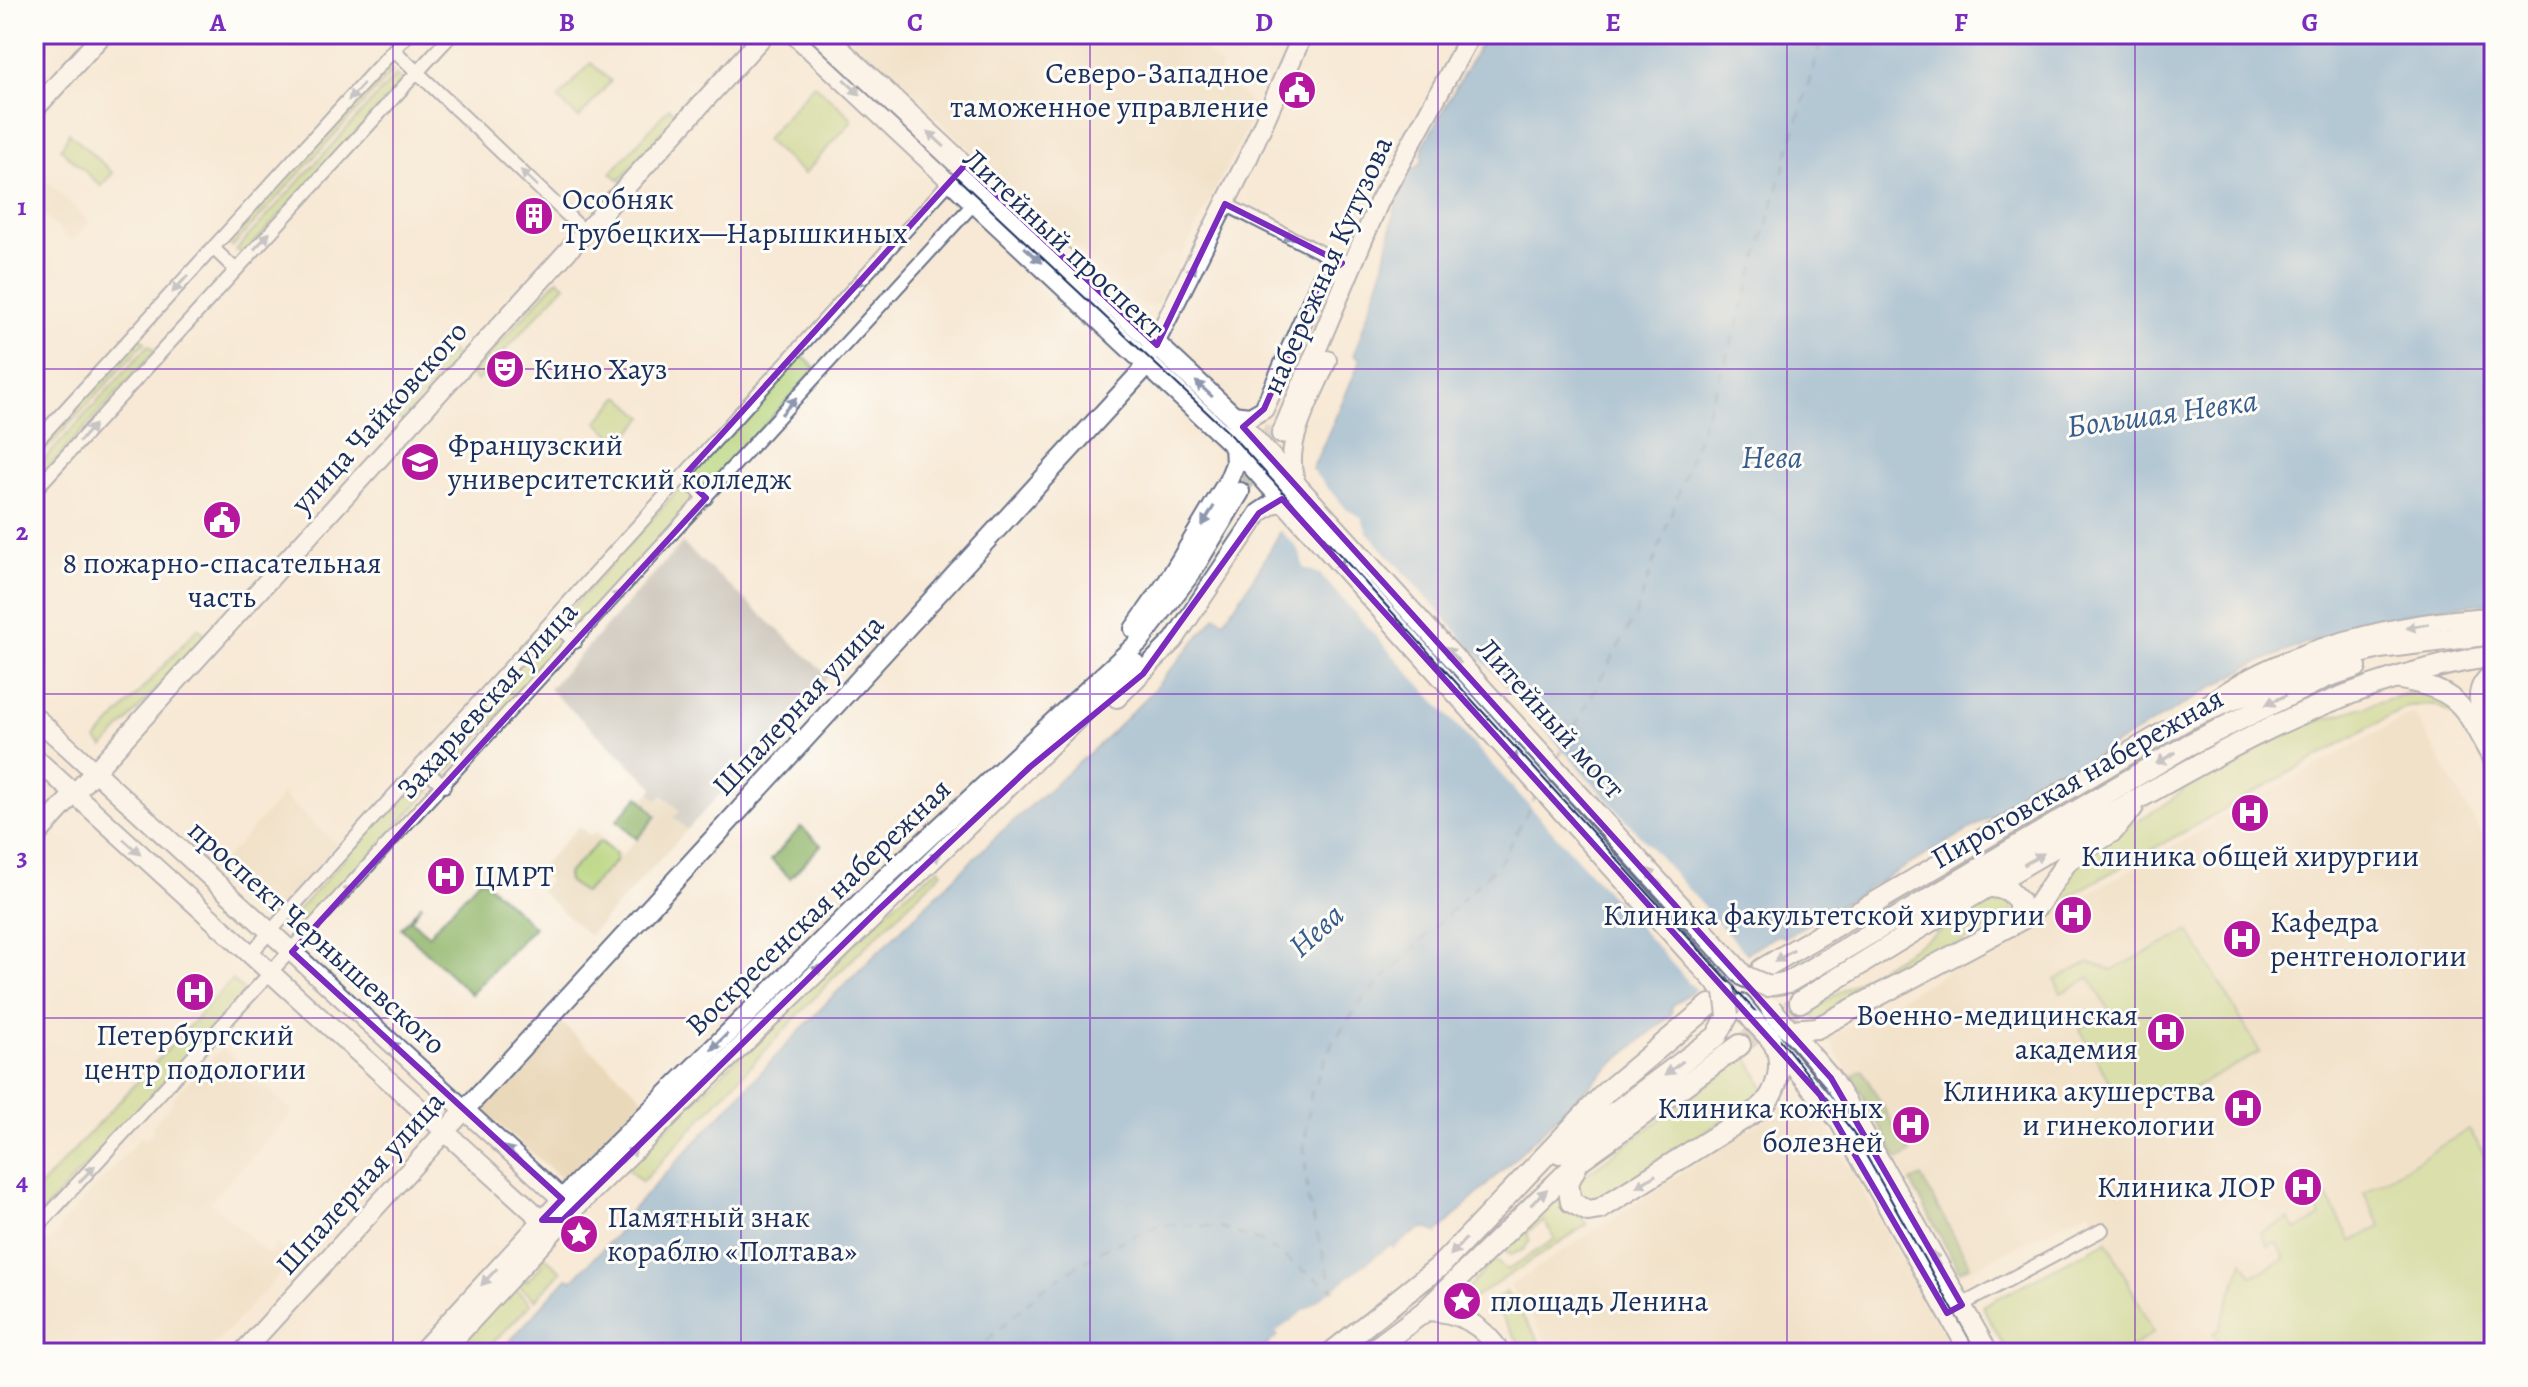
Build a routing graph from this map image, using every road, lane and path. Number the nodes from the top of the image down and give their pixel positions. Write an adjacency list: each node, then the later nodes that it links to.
1 (89, 34): 13 (main road)
2 (103, 34): 14 (main road)
3 (408, 34): 11 (street)
4 (452, 34): 12 (street)
5 (765, 34): 19 (main road, улица Чайковского)
6 (795, 34): 15 (main road, Литейный проспект, one-way to 15)
7 (823, 34): 15 (main road, Литейный проспект, one-way to 7)
8 (1303, 34): 18 (main road, Шпалерная улица)
9 (1458, 34): 21 (main road, набережная Кутузова)
10 (1471, 34): 17 (main road, набережная Кутузова)
11 (394, 50): 12 (street); 20 (street, one-way to 20)
12 (417, 71): 19 (street, one-way to 12); 22 (street, one-way to 12)
13 (34, 94)
14 (34, 110)
15 (958, 172): 16 (main road, Литейный проспект); 23 (main road, Литейный проспект); 27 (street, Захарьевская улица, one-way to 27)
16 (976, 201): 23 (main road, Литейный проспект, one-way to 23); 30 (street, Захарьевская улица, one-way to 16)
17 (1379, 202): 21 (main road, набережная Кутузова); 28 (main road)
18 (1225, 204): 21 (street, one-way to 21); 23 (main road, Шпалерная улица, one-way to 18)
19 (585, 232): 48 (main road, улица Чайковского)
20 (213, 248): 22 (street); 25 (street, one-way to 25)
21 (1342, 263): 24 (main road)
22 (236, 270): 29 (street, one-way to 22)
23 (1148, 354): 24 (main road, Литейный проспект, one-way to 23); 26 (main road, Литейный проспект); 65 (main road, Шпалерная улица)
24 (1232, 415): 28 (main road, Литейный проспект)
25 (34, 444)
26 (1234, 445): 31 (main road, Литейный проспект); 42 (main road, one-way to 42)
27 (683, 477): 30 (street); 33 (street, Захарьевская улица)
28 (1297, 485): 59 (main road, Литейный мост, one-way to 28)
29 (34, 491)
30 (706, 498): 35 (street, Захарьевская улица, one-way to 30)
31 (1285, 503): 47 (main road); 59 (main road, Литейный мост, one-way to 59)
32 (2494, 617): 41 (main road, one-way to 41)
33 (552, 621): 35 (street); 46 (street, Захарьевская улица)
34 (2494, 634): 36 (main road, Пироговская набережная)
35 (575, 642): 49 (street, Захарьевская улица)
36 (2427, 642): 41 (main road, Пироговская набережная); 59 (main road, Пироговская набережная, one-way to 59)
37 (2494, 656): 39 (main road, Пироговская набережная)
38 (2494, 673): 43 (main road)
39 (2392, 678): 45 (main road); 51 (main road, Пироговская набережная)
40 (34, 716): 48 (main road, проспект Чернышевского)
41 (2189, 718): 59 (main road, Пироговская набережная, one-way to 59)
42 (1039, 736): 47 (main road, Воскресенская набережная); 69 (main road, Воскресенская набережная, one-way to 69)
43 (2494, 737)
44 (34, 757): 50 (main road, проспект Чернышевского)
45 (2494, 762)
46 (421, 765): 49 (street); 55 (street, Захарьевская улица)
47 (1030, 767): 71 (main road, Воскресенская набережная, one-way to 47)
48 (95, 772): 50 (main road, улица Чайковского); 55 (main road, проспект Чернышевского)
49 (444, 786): 56 (street, Захарьевская улица, one-way to 49)
50 (74, 794): 52 (main road, улица Чайковского); 57 (main road, проспект Чернышевского, one-way to 57)
51 (2141, 797): 53 (main road, Пироговская набережная, one-way to 51); 54 (main road)
52 (34, 838)
53 (1987, 886): 54 (main road, Пироговская набережная); 60 (main road, Пироговская набережная)
54 (2012, 925): 61 (main road)
55 (270, 932): 56 (main road, проспект Чернышевского); 57 (street, Захарьевская улица)
56 (292, 952): 58 (street, Захарьевская улица); 65 (main road, проспект Чернышевского, one-way to 56)
57 (250, 954): 58 (main road, проспект Чернышевского)
58 (272, 974): 66 (main road, проспект Чернышевского); 73 (street, Захарьевская улица, one-way to 58)
59 (1746, 997): 62 (main road, bridge); 68 (main road); 68 (main road, one-way to 68)
60 (1800, 1002)
61 (1817, 1028): 62 (main road); 64 (main road)
62 (1780, 1034): 64 (main road); 67 (main road, one-way to 67); 74 (main road)
63 (1740, 1045): 67 (main road)
64 (1813, 1057): 74 (main road, one-way to 64)
65 (460, 1106): 66 (main road, Шпалерная улица); 69 (main road, проспект Чернышевского, one-way to 65)
66 (440, 1127): 70 (main road, проспект Чернышевского); 76 (main road, Шпалерная улица); 77 (main road, Шпалерная улица)
67 (1579, 1161): 75 (main road, one-way to 67)
68 (1511, 1189): 80 (main road, one-way to 80)
69 (562, 1199): 70 (main road, Воскресенская набережная)
70 (542, 1220): 71 (main road); 78 (main road, Воскресенская набережная, one-way to 78)
71 (563, 1220): 79 (main road, Воскресенская набережная)
72 (2102, 1230): 74 (street)
73 (34, 1231)
74 (1955, 1309): 83 (main road); 84 (main road)
75 (1425, 1311): 81 (main road); 82 (main road)
76 (226, 1353)
77 (242, 1353)
78 (420, 1353)
79 (442, 1353)
80 (1331, 1353)
81 (1369, 1353)
82 (1501, 1353)
83 (1970, 1353)
84 (1989, 1353)

